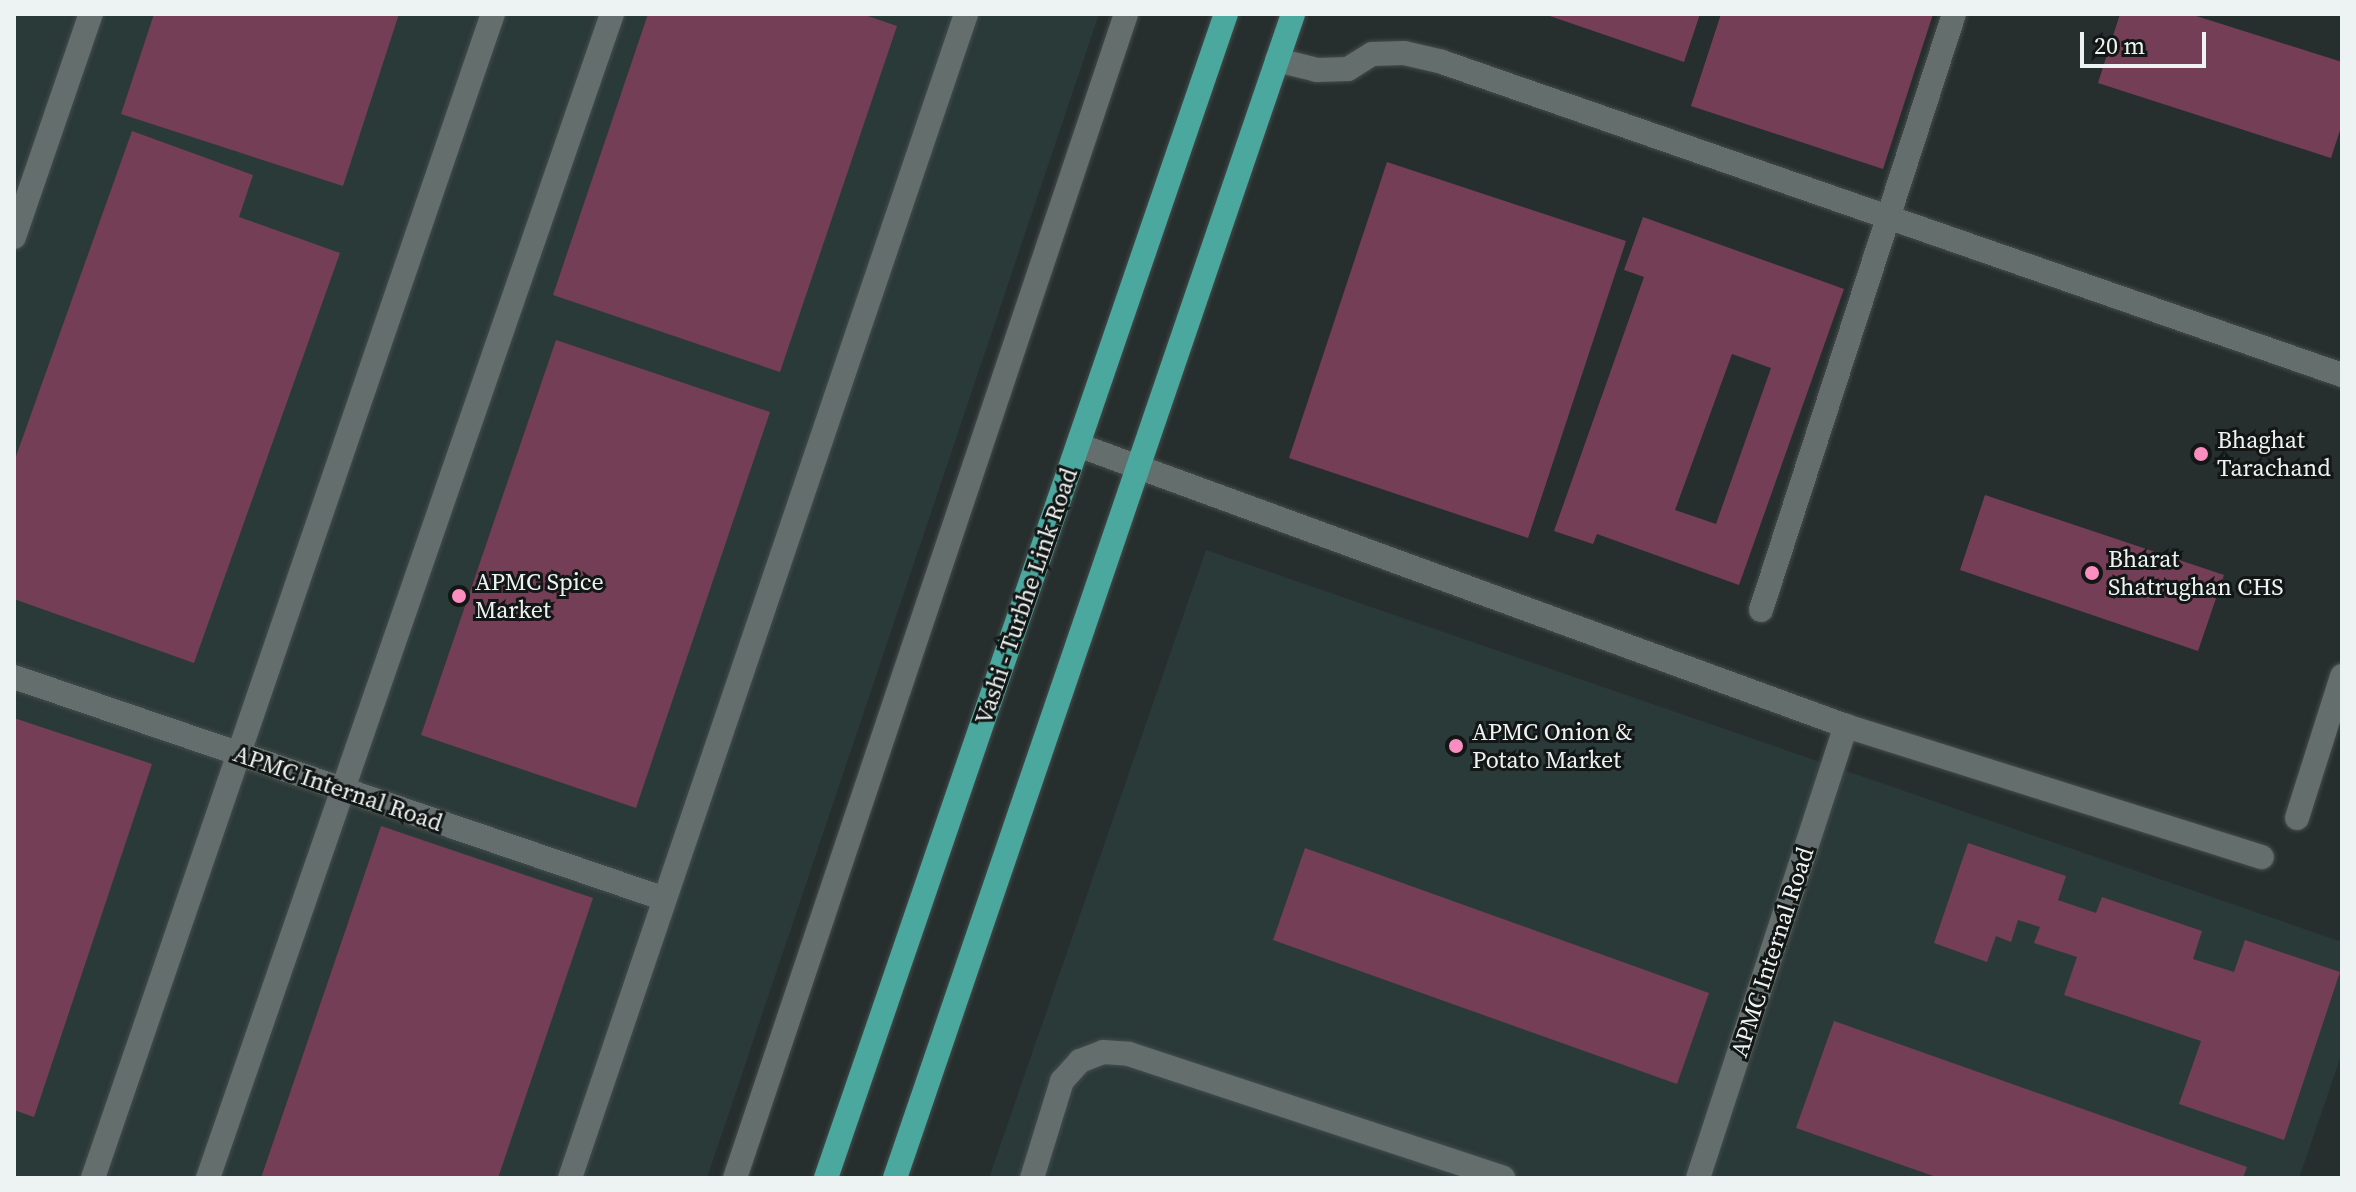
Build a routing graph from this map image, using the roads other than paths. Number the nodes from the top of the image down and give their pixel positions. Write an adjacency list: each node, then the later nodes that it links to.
1 (91, 14): 11 (street)
2 (493, 14): 19 (street)
3 (612, 14): 20 (street)
4 (966, 14): 23 (street)
5 (1126, 14): 27 (street)
6 (1226, 14): 13 (main road, Vashi - Turbhe Link Road)
7 (1293, 14): 9 (main road)
8 (1954, 14): 10 (street)
9 (1277, 60): 10 (street); 14 (main road)
10 (1888, 218): 12 (street); 15 (street)
11 (14, 237)
12 (2342, 375)
13 (1078, 445): 14 (street); 28 (main road, Vashi - Turbhe Link Road)
14 (1139, 465): 18 (street); 29 (main road)
15 (1761, 610)
16 (2342, 676): 21 (street)
17 (14, 677): 19 (street, APMC Internal Road)
18 (1846, 726): 22 (street); 32 (street, APMC Internal Road)
19 (240, 754): 20 (street, APMC Internal Road); 24 (street)
20 (343, 789): 23 (street, APMC Internal Road); 25 (street)
21 (2297, 818)
22 (2262, 857)
23 (662, 898): 26 (street)
24 (93, 1178)
25 (208, 1178)
26 (570, 1178)
27 (735, 1178)
28 (826, 1178)
29 (895, 1178)
30 (1032, 1178): 31 (street)
31 (1503, 1178)
32 (1698, 1178)

